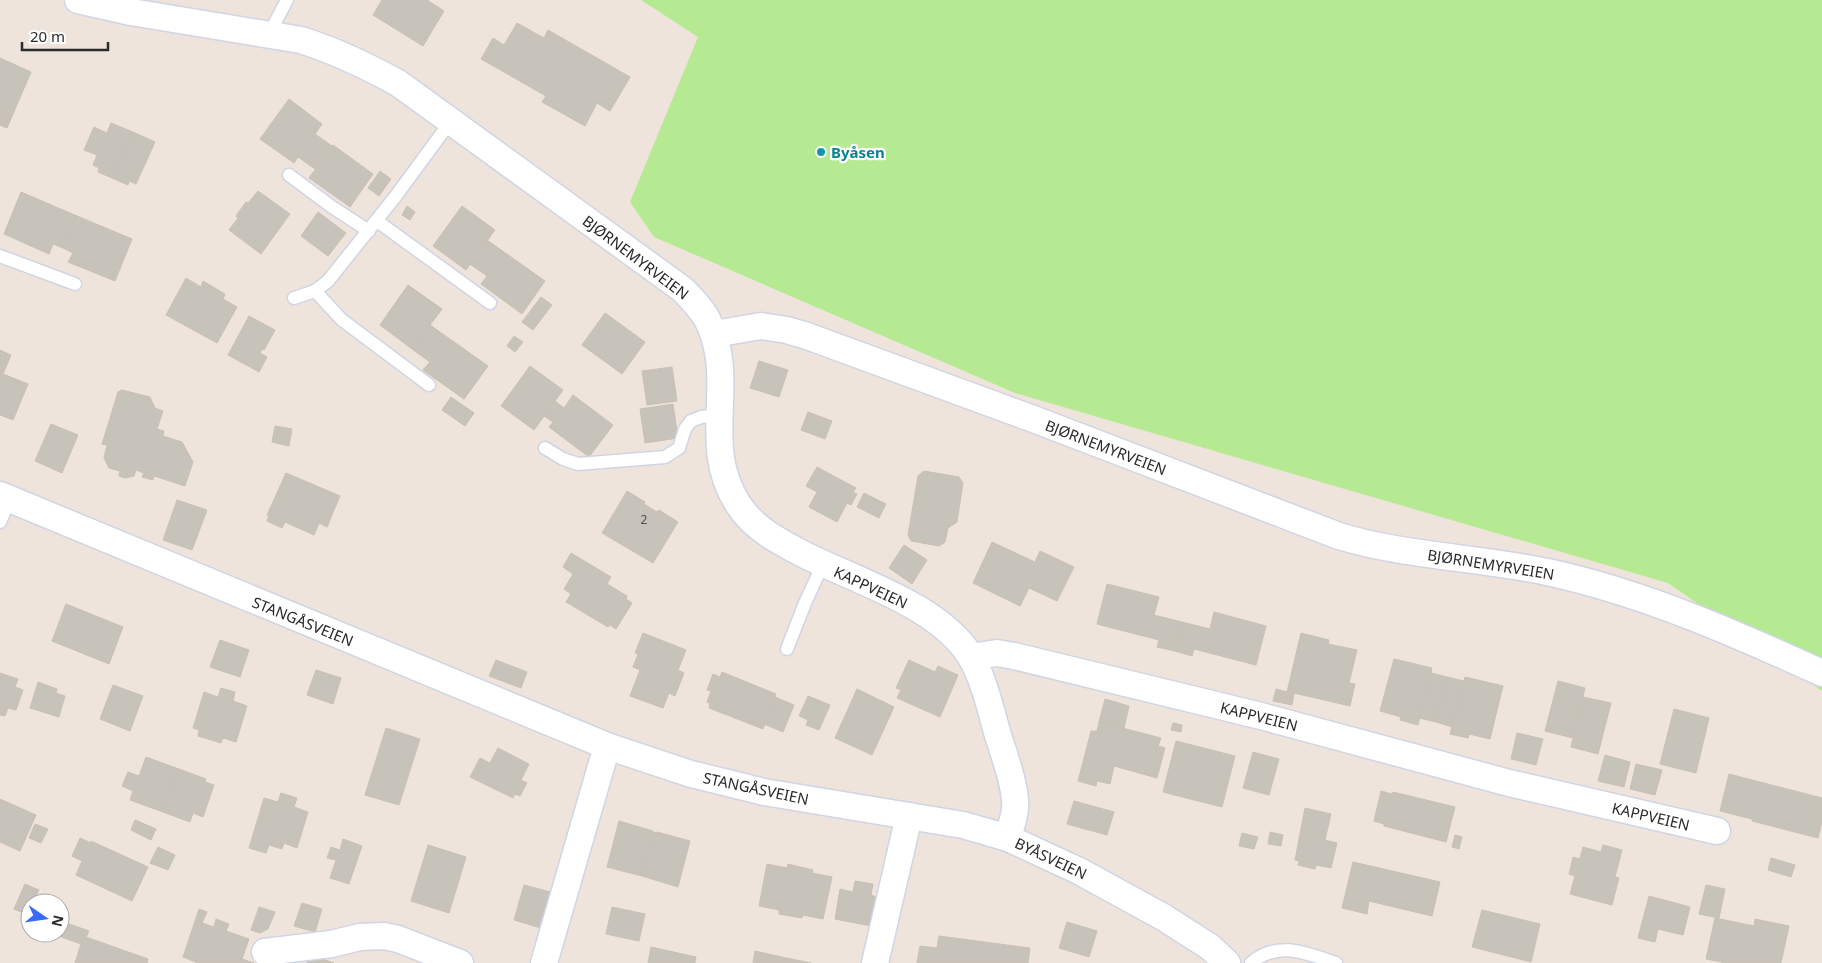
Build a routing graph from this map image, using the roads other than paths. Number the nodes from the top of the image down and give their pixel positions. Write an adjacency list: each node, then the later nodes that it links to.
1 (78, 0): 3 (street, BJØRNEMYRVEIEN)
2 (288, 0): 3 (lane)
3 (269, 34): 4 (street, BJØRNEMYRVEIEN)
4 (451, 121): 6 (lane); 13 (street, BJØRNEMYRVEIEN)
5 (289, 175): 7 (lane)
6 (377, 221): 7 (lane); 12 (lane)
7 (369, 231): 10 (lane)
8 (0, 256): 9 (lane)
9 (75, 284)
10 (315, 291): 11 (lane); 14 (lane)
11 (294, 298)
12 (490, 303)
13 (714, 334): 15 (street, KAPPVEIEN); 21 (street, BJØRNEMYRVEIEN)
14 (429, 385)
15 (719, 415): 16 (lane); 18 (street, KAPPVEIEN)
16 (546, 448)
17 (3, 505): 22 (street, STANGÅSVEIEN)
18 (823, 564): 19 (lane, KAPPVEIEN); 20 (street, KAPPVEIEN)
19 (787, 649)
20 (971, 658): 24 (street, KAPPVEIEN); 25 (street, BYÅSVEIEN)
21 (1822, 673)
22 (607, 746): 23 (street, STANGÅSVEIEN); 28 (street)
23 (909, 816): 25 (street, STANGÅSVEIEN); 29 (street)
24 (1717, 832)
25 (1008, 838): 30 (street, BYÅSVEIEN)
26 (265, 952): 27 (street)
27 (460, 963)
28 (544, 963)
29 (875, 963)
30 (1227, 963)
31 (1251, 963): 32 (lane)
32 (1336, 963)

